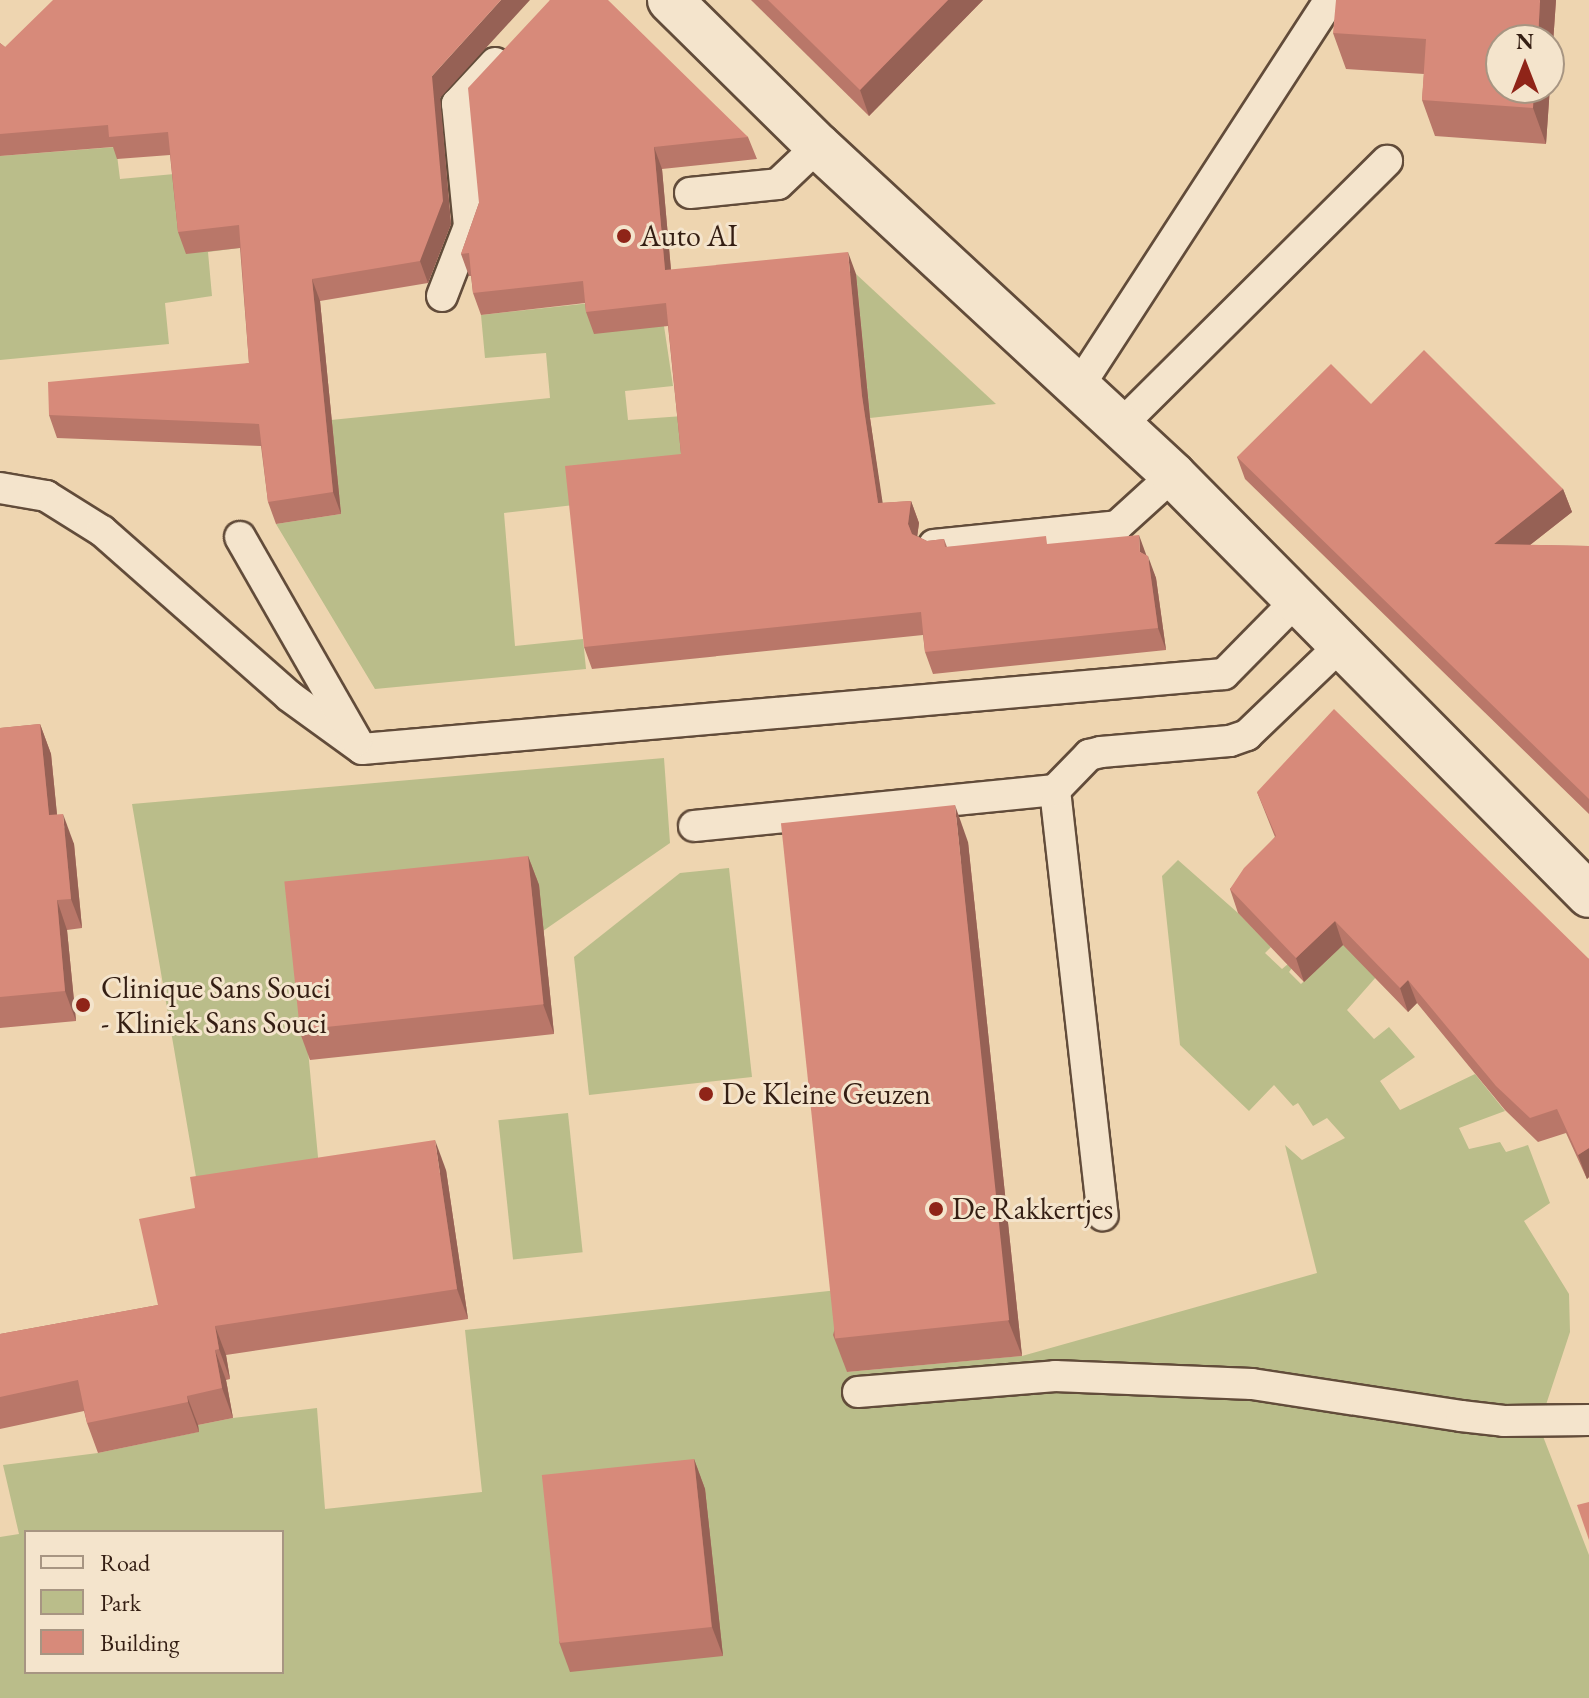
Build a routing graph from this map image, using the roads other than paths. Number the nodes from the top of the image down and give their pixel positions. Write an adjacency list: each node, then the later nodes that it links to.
1 (670, 0): 4 (street)
2 (1330, 0): 8 (lane)
3 (511, 46): 7 (lane)
4 (818, 146): 6 (lane); 8 (street)
5 (1387, 161): 9 (lane)
6 (690, 193)
7 (442, 296)
8 (1079, 386): 9 (street)
9 (1121, 425): 10 (street)
10 (1173, 475): 13 (lane); 14 (street)
11 (0, 488): 16 (lane)
12 (240, 537): 16 (lane)
13 (934, 545)
14 (1298, 599): 15 (street); 16 (lane)
15 (1342, 644): 17 (lane); 19 (street)
16 (362, 749)
17 (1055, 790): 18 (lane); 20 (lane)
18 (694, 826)
19 (1589, 895)
20 (1103, 1215)
21 (858, 1392): 22 (lane)
22 (1589, 1420)

